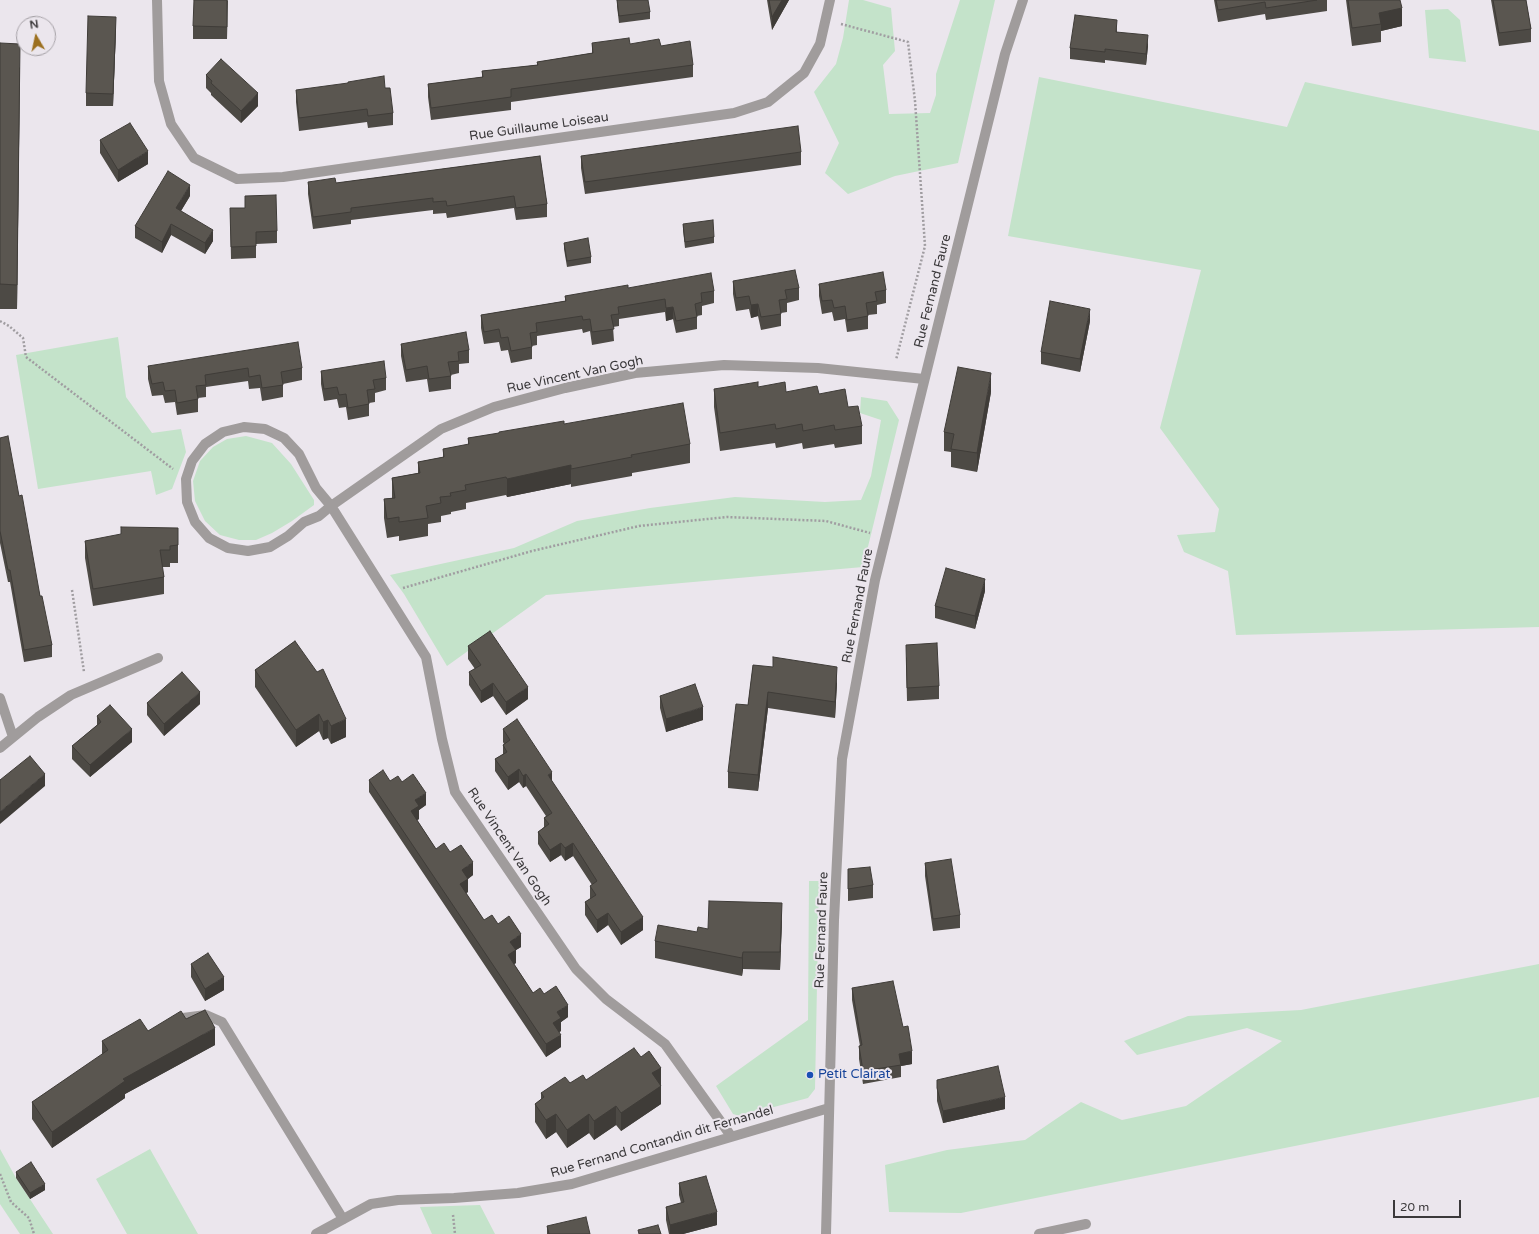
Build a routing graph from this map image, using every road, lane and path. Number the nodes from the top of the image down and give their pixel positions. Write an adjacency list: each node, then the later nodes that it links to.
1 (157, 0): 4 (street, Rue Guillaume Loiseau)
2 (830, 0): 4 (street, Rue Guillaume Loiseau)
3 (1023, 0): 7 (street, Rue Fernand Faure)
4 (826, 20): 6 (path)
5 (0, 321): 8 (path)
6 (892, 376): 7 (street, Rue Vincent Van Gogh); 9 (street, Rue Vincent Van Gogh)
7 (924, 379): 10 (street, Rue Fernand Faure)
8 (186, 479): 9 (street, Rue Vincent Van Gogh); 9 (street, Rue Vincent Van Gogh)
9 (332, 506): 12 (street, Rue Vincent Van Gogh)
10 (886, 537): 12 (path); 19 (street, Rue Fernand Faure)
11 (72, 590): 14 (path)
12 (386, 593): 20 (street, Rue Vincent Van Gogh)
13 (158, 658): 14 (street)
14 (87, 688): 16 (street)
15 (0, 698): 16 (street)
16 (14, 737): 17 (street)
17 (0, 748)
18 (183, 1018): 22 (street)
19 (830, 1108): 20 (street, Rue Fernand Contandin dit Fernandel); 26 (street, Rue Fernand Faure)
20 (731, 1136): 22 (street, Rue Fernand Contandin dit Fernandel)
21 (0, 1174): 24 (path)
22 (343, 1219): 25 (street, Rue Fernand Contandin dit Fernandel)
23 (1086, 1224): 27 (street)
24 (34, 1234)
25 (316, 1234)
26 (826, 1234)
27 (1039, 1234)

